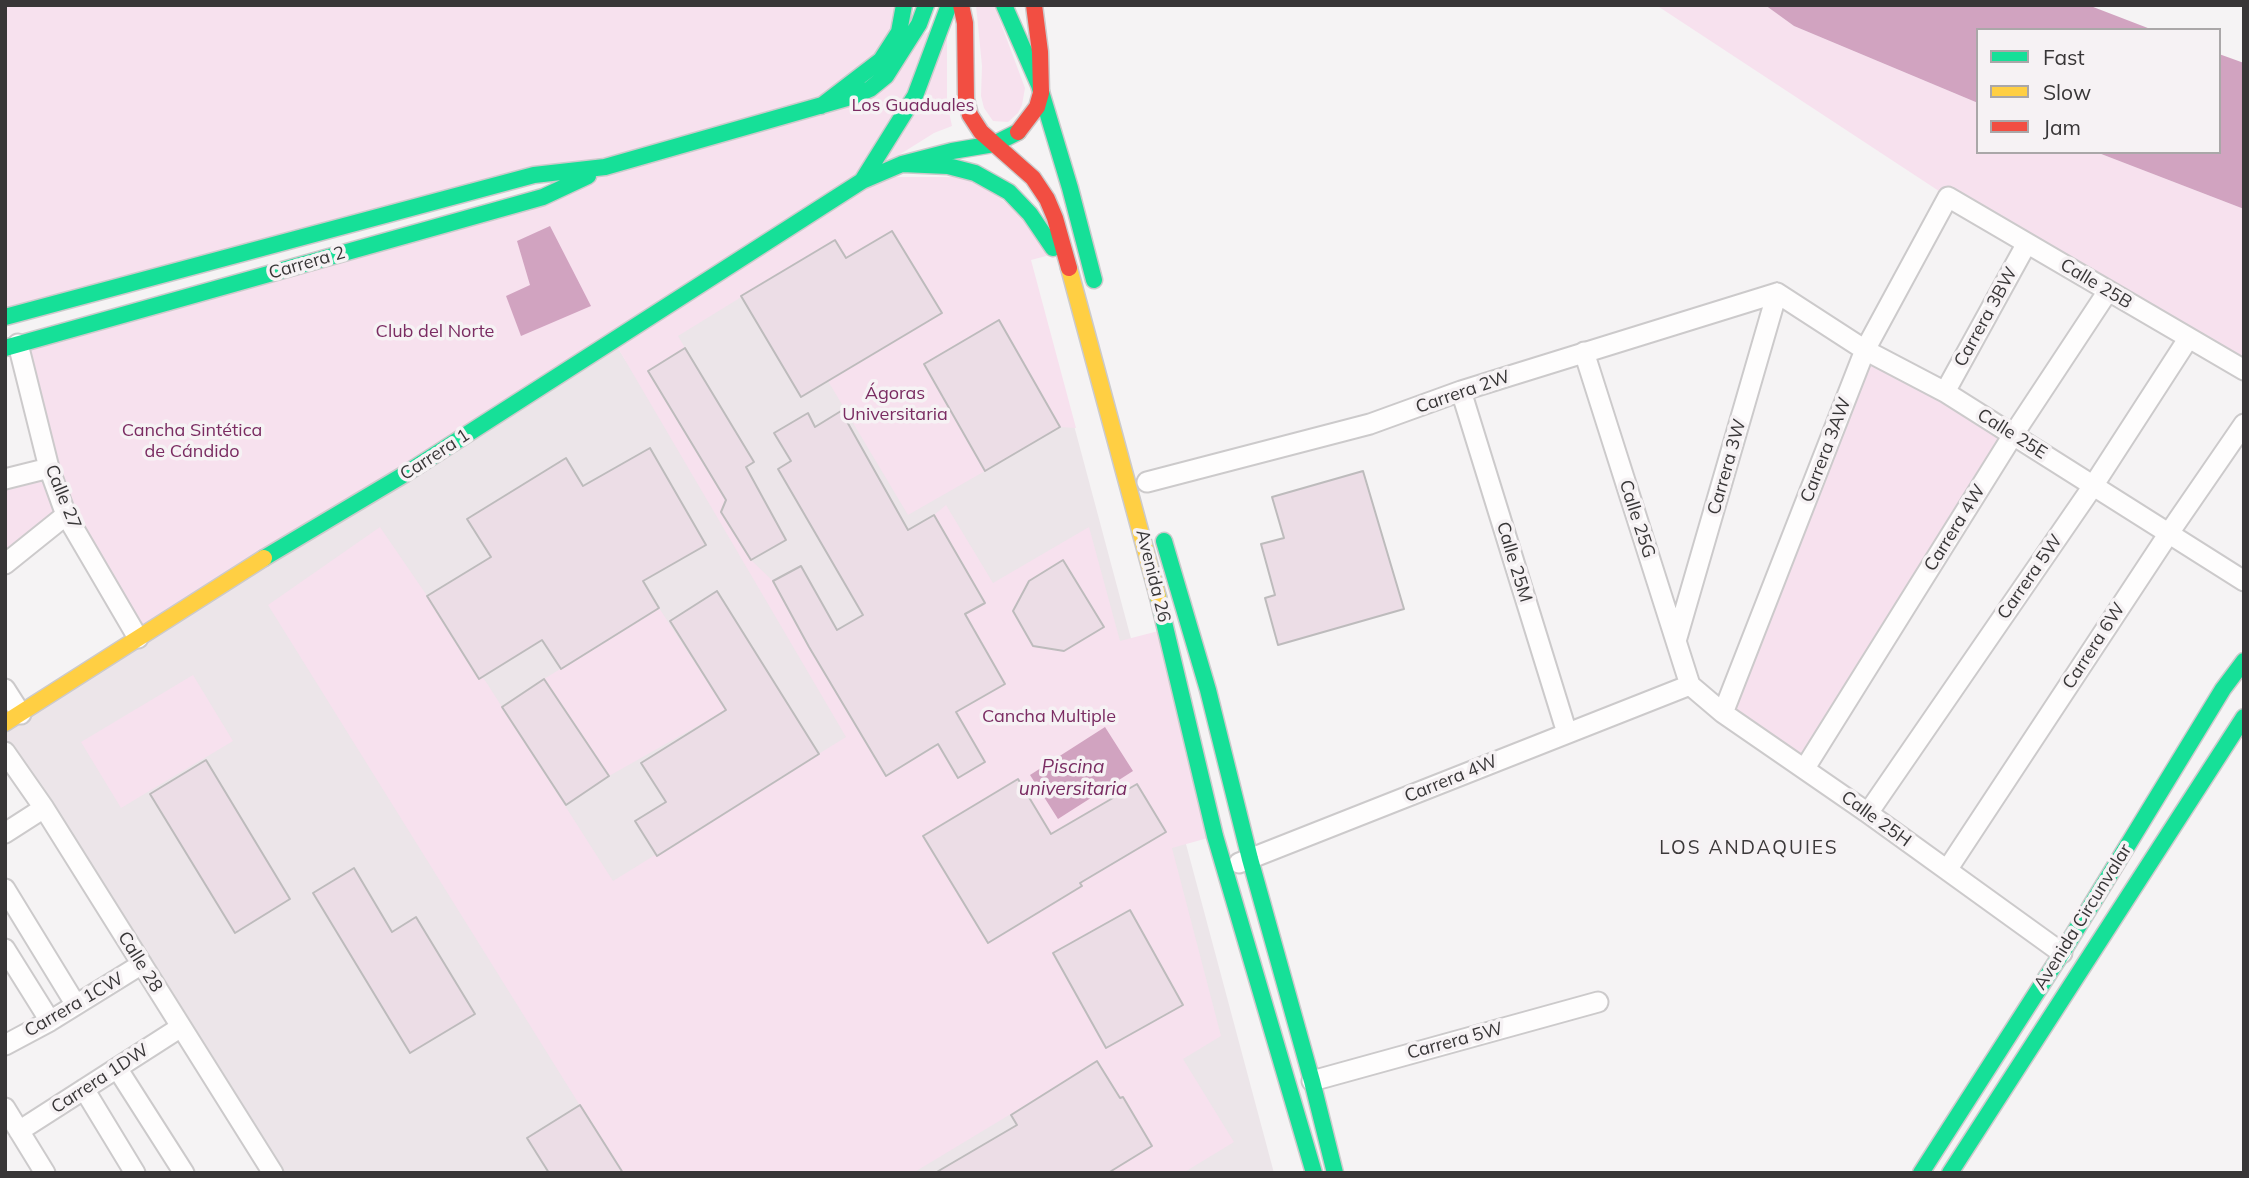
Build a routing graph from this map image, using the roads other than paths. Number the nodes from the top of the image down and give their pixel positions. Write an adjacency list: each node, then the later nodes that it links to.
1 (904, 5): 8 (main road)
2 (926, 5): 8 (main road, Carrera 2)
3 (949, 5): 12 (main road)
4 (961, 5): 9 (main road, Avenida 26)
5 (1004, 5): 7 (main road)
6 (1034, 5): 7 (main road)
7 (1041, 93): 9 (main road); 18 (main road)
8 (821, 106): 11 (main road, Carrera 2)
9 (994, 144): 10 (main road, Carrera 1); 15 (main road, Avenida 26)
10 (902, 164): 12 (main road, Carrera 1); 15 (main road)
11 (605, 167): 19 (main road, Carrera 2); 21 (main road, Carrera 2)
12 (862, 181): 38 (main road, Carrera 1)
13 (1948, 197): 14 (street, Calle 25B); 22 (street, Carrera 3AW)
14 (2027, 243): 16 (street, Calle 25B); 26 (street, Carrera 3BW)
15 (1073, 279): 53 (main road, Avenida 26)
16 (2108, 291): 20 (street, Calle 25B); 28 (street, Carrera 4W)
17 (1777, 293): 22 (street, Calle 25E); 23 (street, Carrera 2W); 39 (street, Carrera 3W)
18 (1098, 295)
19 (5, 317)
20 (2189, 339): 24 (street, Calle 25B); 32 (street, Carrera 5W)
21 (11, 346): 29 (street, Calle 27)
22 (1865, 350): 26 (street, Calle 25E); 43 (street, Carrera 3AW)
23 (1584, 352): 25 (street, Carrera 2W); 39 (street, Calle 25G)
24 (2244, 370)
25 (1461, 391): 31 (street, Carrera 2W); 46 (street, Calle 25M)
26 (1945, 392): 28 (street, Calle 25E)
27 (2244, 424): 35 (street, Carrera 6W)
28 (2013, 435): 32 (street, Calle 25E); 48 (street, Carrera 4W)
29 (49, 468): 30 (street); 33 (street, Calle 27)
30 (5, 479)
31 (1147, 481)
32 (2093, 486): 35 (street, Calle 25E); 50 (street, Carrera 5W)
33 (66, 515): 36 (street); 38 (street, Calle 27)
34 (1158, 521): 52 (main road, Avenida 26)
35 (2169, 533): 37 (street, Calle 25E); 54 (street, Carrera 6W)
36 (5, 564)
37 (2244, 580)
38 (138, 638): 44 (main road, Carrera 1)
39 (1676, 641): 41 (street, Calle 25G)
40 (2244, 661): 57 (main road, Avenida Circunvalar)
41 (1690, 685): 43 (street, Calle 25H); 46 (street, Carrera 4W)
42 (5, 689): 44 (street)
43 (1723, 713): 48 (street, Calle 25H)
44 (13, 718)
45 (2242, 722): 76 (main road, Avenida Circunvalar)
46 (1567, 733): 52 (street, Carrera 4W)
47 (5, 752): 49 (street, Calle 28)
48 (1805, 768): 50 (street, Calle 25H)
49 (44, 808): 51 (street); 58 (street, Calle 28)
50 (1868, 813): 54 (street, Calle 25H)
51 (5, 833)
52 (1250, 859): 53 (street, Carrera 4W); 65 (main road, Avenida 26)
53 (1224, 867): 73 (main road, Avenida 26)
54 (1947, 870): 57 (street, Calle 25H)
55 (5, 889): 60 (street)
56 (5, 949): 61 (street)
57 (2062, 953): 75 (main road, Avenida Circunvalar)
58 (142, 964): 60 (street, Carrera 1CW); 62 (street, Calle 28)
59 (1598, 1002): 65 (street, Carrera 5W)
60 (76, 1005): 61 (street, Carrera 1CW)
61 (50, 1021): 63 (street, Carrera 1CW)
62 (181, 1027): 64 (street, Carrera 1DW); 72 (street, Calle 28)
63 (5, 1045)
64 (117, 1068): 66 (street, Carrera 1DW); 71 (street)
65 (1312, 1081): 74 (main road, Avenida 26)
66 (84, 1089): 68 (street, Carrera 1DW); 70 (street)
67 (5, 1108): 68 (street)
68 (19, 1131): 69 (street)
69 (45, 1173)
70 (135, 1173)
71 (184, 1173)
72 (273, 1173)
73 (1314, 1173)
74 (1335, 1173)
75 (1921, 1173)
76 (1950, 1173)

